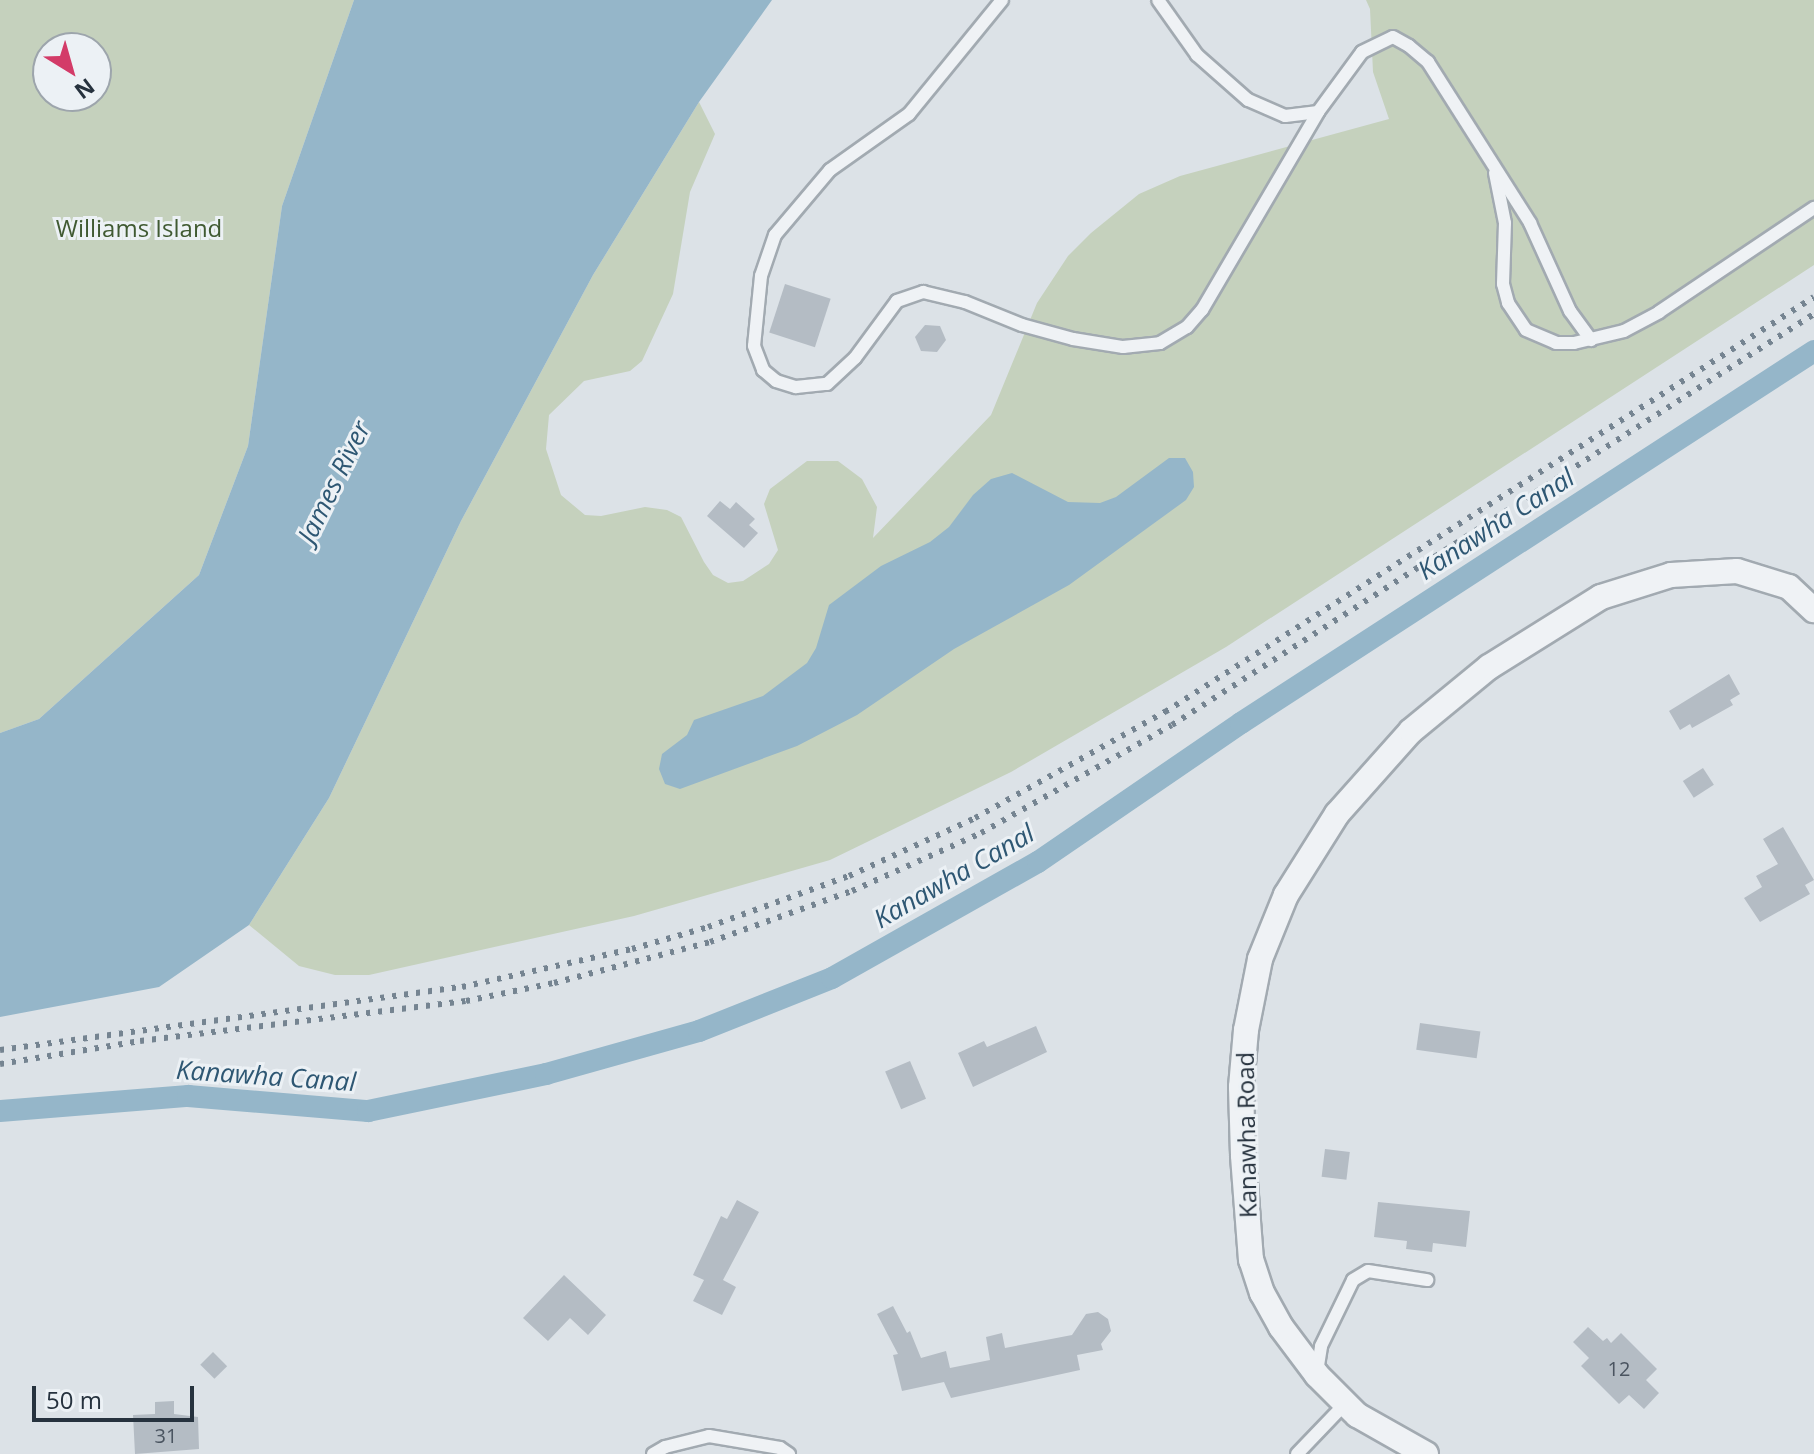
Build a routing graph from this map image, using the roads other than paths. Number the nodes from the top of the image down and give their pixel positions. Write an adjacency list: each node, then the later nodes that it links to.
1 (1002, 0): 3 (lane)
2 (1158, 0): 3 (lane)
3 (1318, 112): 4 (lane)
4 (1495, 173): 6 (lane); 6 (lane)
5 (1814, 208): 6 (lane)
6 (1591, 340)
7 (1814, 610): 9 (street, Kanawha Road)
8 (1427, 1280): 9 (lane)
9 (1317, 1375): 10 (street, Kanawha Road)
10 (1345, 1404): 13 (lane); 14 (street, Kanawha Road)
11 (653, 1454): 12 (lane)
12 (789, 1454)
13 (1297, 1454)
14 (1425, 1454)

